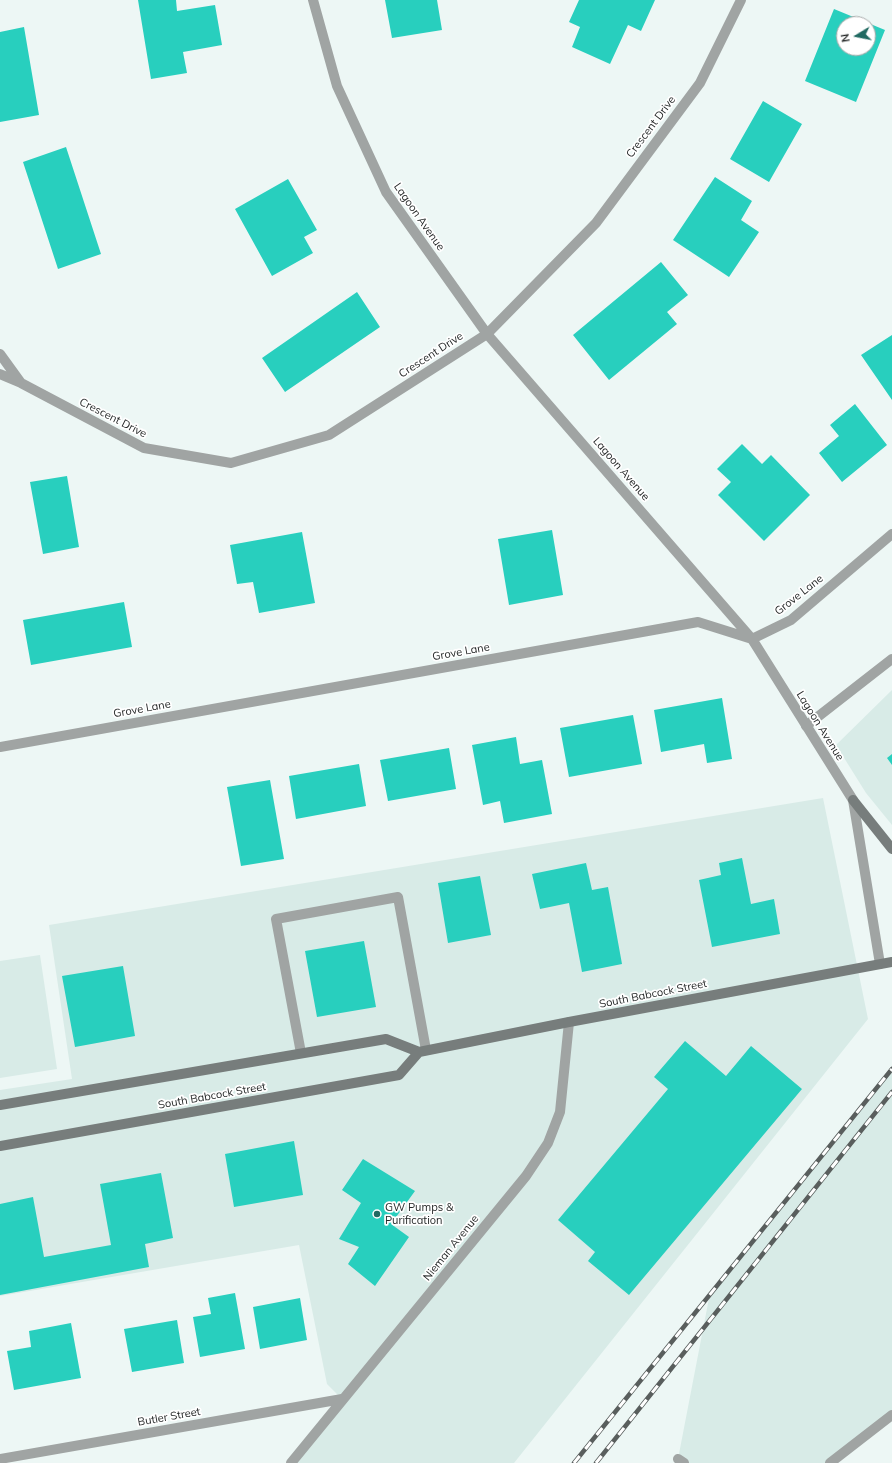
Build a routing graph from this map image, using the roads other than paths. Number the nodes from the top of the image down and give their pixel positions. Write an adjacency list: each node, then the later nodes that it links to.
1 (313, 0): 3 (street, Lagoon Avenue)
2 (741, 0): 3 (street, Crescent Drive)
3 (487, 334): 6 (street, Crescent Drive); 8 (street, Lagoon Avenue)
4 (0, 354): 6 (street)
5 (0, 374): 6 (street, Crescent Drive)
6 (21, 383)
7 (892, 534): 8 (street, Grove Lane)
8 (752, 639): 10 (street, Lagoon Avenue); 11 (street, Grove Lane)
9 (892, 659): 10 (street)
10 (806, 726): 12 (street, Lagoon Avenue)
11 (0, 747)
12 (853, 800): 13 (main road); 15 (street, Lagoon Avenue)
13 (892, 849)
14 (892, 962): 15 (main road, South Babcock Street)
15 (880, 964): 16 (main road, South Babcock Street)
16 (569, 1022): 17 (main road, South Babcock Street); 21 (street, Nieman Avenue)
17 (422, 1051): 18 (main road); 18 (street); 20 (main road, South Babcock Street)
18 (301, 1053): 19 (main road)
19 (0, 1106)
20 (0, 1146)
21 (342, 1399): 23 (street, Butler Street); 24 (street, Nieman Avenue)
22 (892, 1415): 25 (street)
23 (0, 1459)
24 (291, 1463)
25 (830, 1463)

